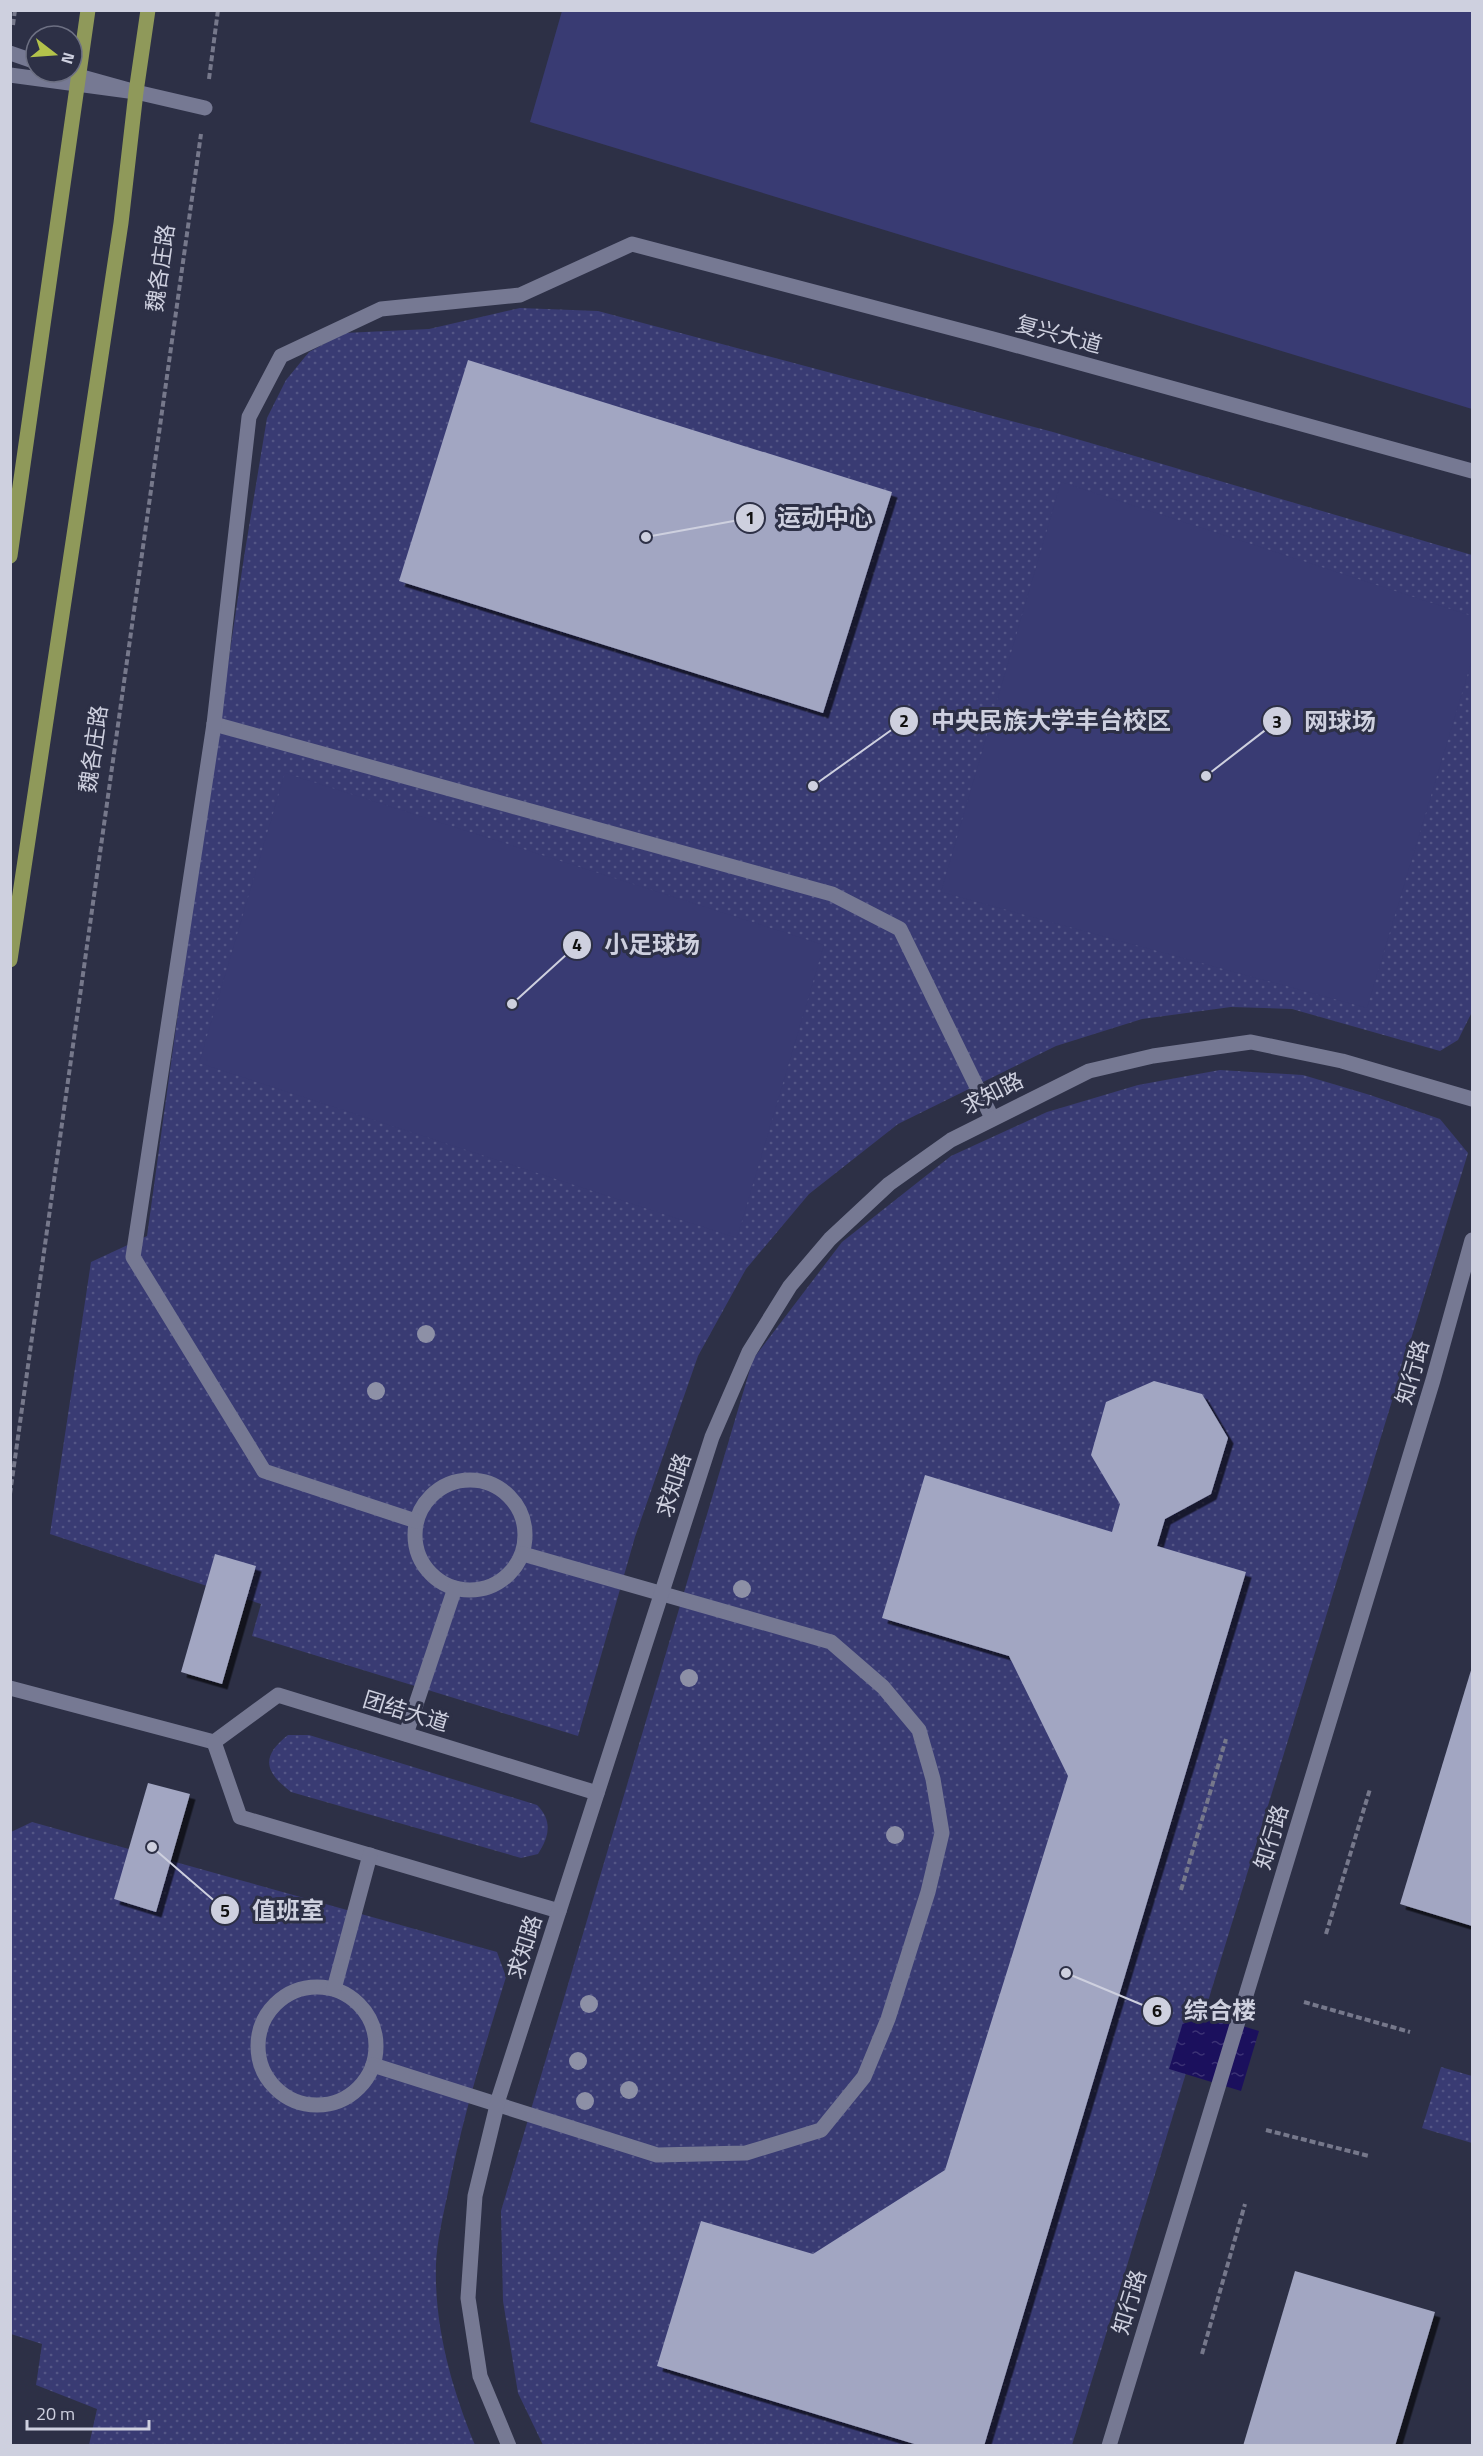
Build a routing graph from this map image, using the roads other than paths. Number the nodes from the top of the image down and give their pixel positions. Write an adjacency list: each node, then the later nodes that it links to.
1 (88, 10): 3 (main road)
2 (148, 10): 6 (main road, 魏各庄路)
3 (84, 28)
4 (84, 80): 6 (street)
5 (72, 84): 9 (main road)
6 (136, 92): 7 (street); 11 (main road, 魏各庄路)
7 (205, 108)
8 (1473, 471): 10 (street, 复兴大道)
9 (10, 556)
10 (214, 724): 13 (street); 15 (street)
11 (10, 960)
12 (1473, 1100): 13 (street, 求知路)
13 (992, 1118): 18 (street, 求知路)
14 (1473, 1240): 29 (street, 知行路)
15 (417, 1521): 16 (street); 17 (street)
16 (523, 1554): 17 (street); 18 (street)
17 (455, 1588): 20 (street)
18 (661, 1594): 22 (street, 求知路); 27 (street)
19 (10, 1688): 21 (street)
20 (406, 1734): 21 (street, 团结大道); 22 (street, 团结大道)
21 (214, 1742): 23 (street)
22 (597, 1793): 24 (street, 求知路)
23 (370, 1855): 24 (street); 25 (street)
24 (559, 1911): 27 (street, 求知路)
25 (334, 1989): 26 (street); 26 (street)
26 (373, 2065): 27 (street)
27 (497, 2104): 28 (street, 求知路)
28 (509, 2445)
29 (1109, 2445)

